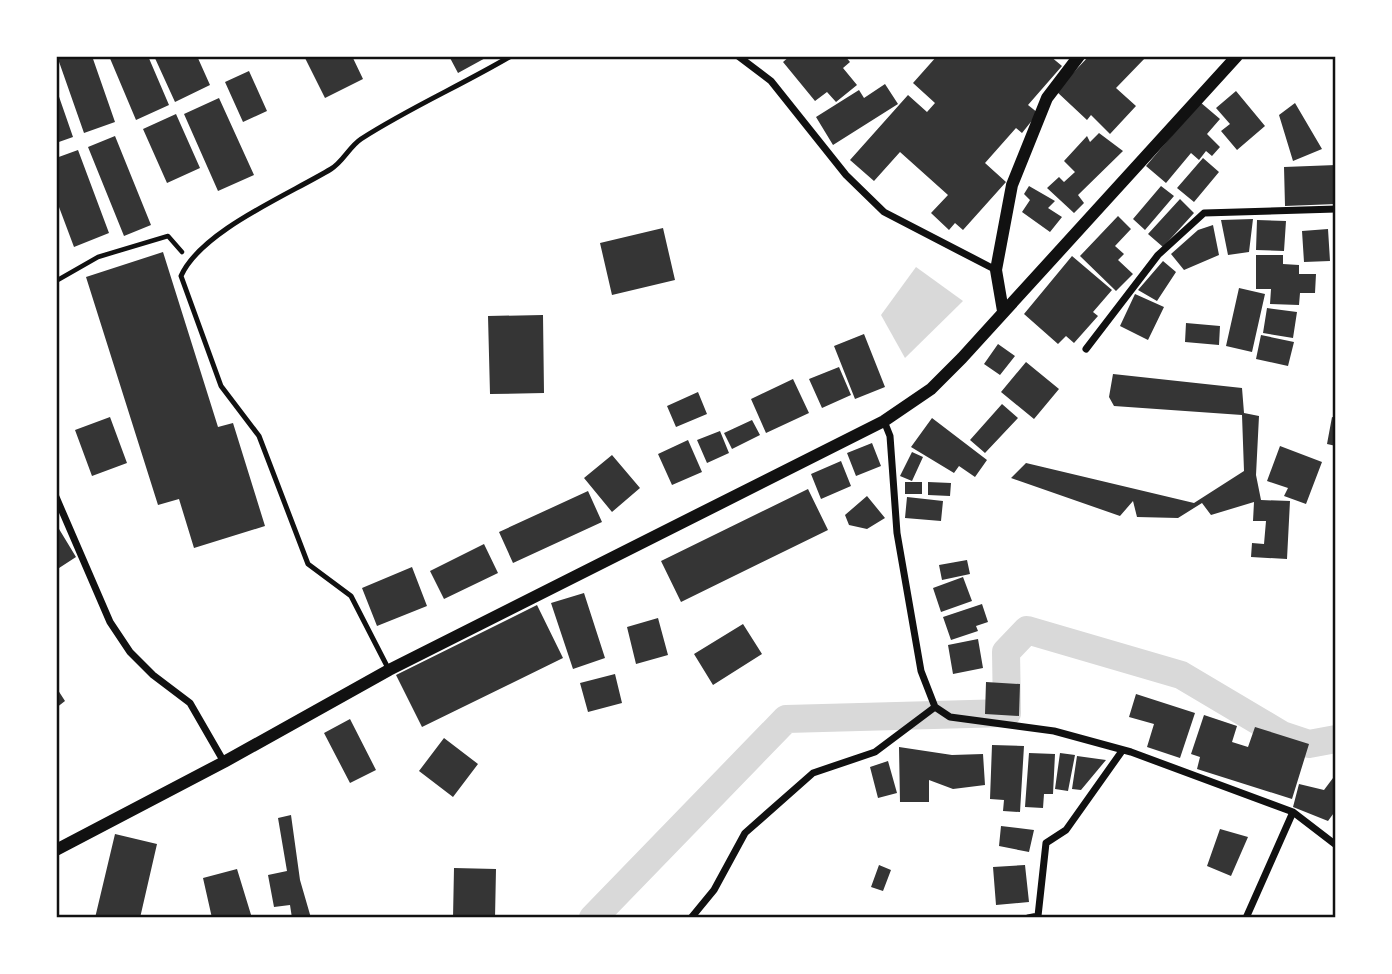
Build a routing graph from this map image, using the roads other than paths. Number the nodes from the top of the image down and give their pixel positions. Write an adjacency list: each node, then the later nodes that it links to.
1 (511, 56): 11 (lane)
2 (738, 56): 6 (street)
3 (1079, 56): 6 (street)
4 (1237, 56): 7 (street)
5 (1336, 209): 8 (street)
6 (996, 270): 7 (street)
7 (1003, 311): 9 (street)
8 (1086, 349)
9 (884, 421): 11 (street); 12 (street)
10 (56, 497): 14 (street)
11 (389, 670): 14 (street)
12 (934, 707): 13 (street); 18 (street)
13 (1122, 751): 15 (street); 19 (street)
14 (224, 762): 17 (street)
15 (1293, 812): 16 (street); 20 (street)
16 (1336, 845)
17 (56, 850)
18 (691, 918)
19 (1028, 918)
20 (1246, 918)

